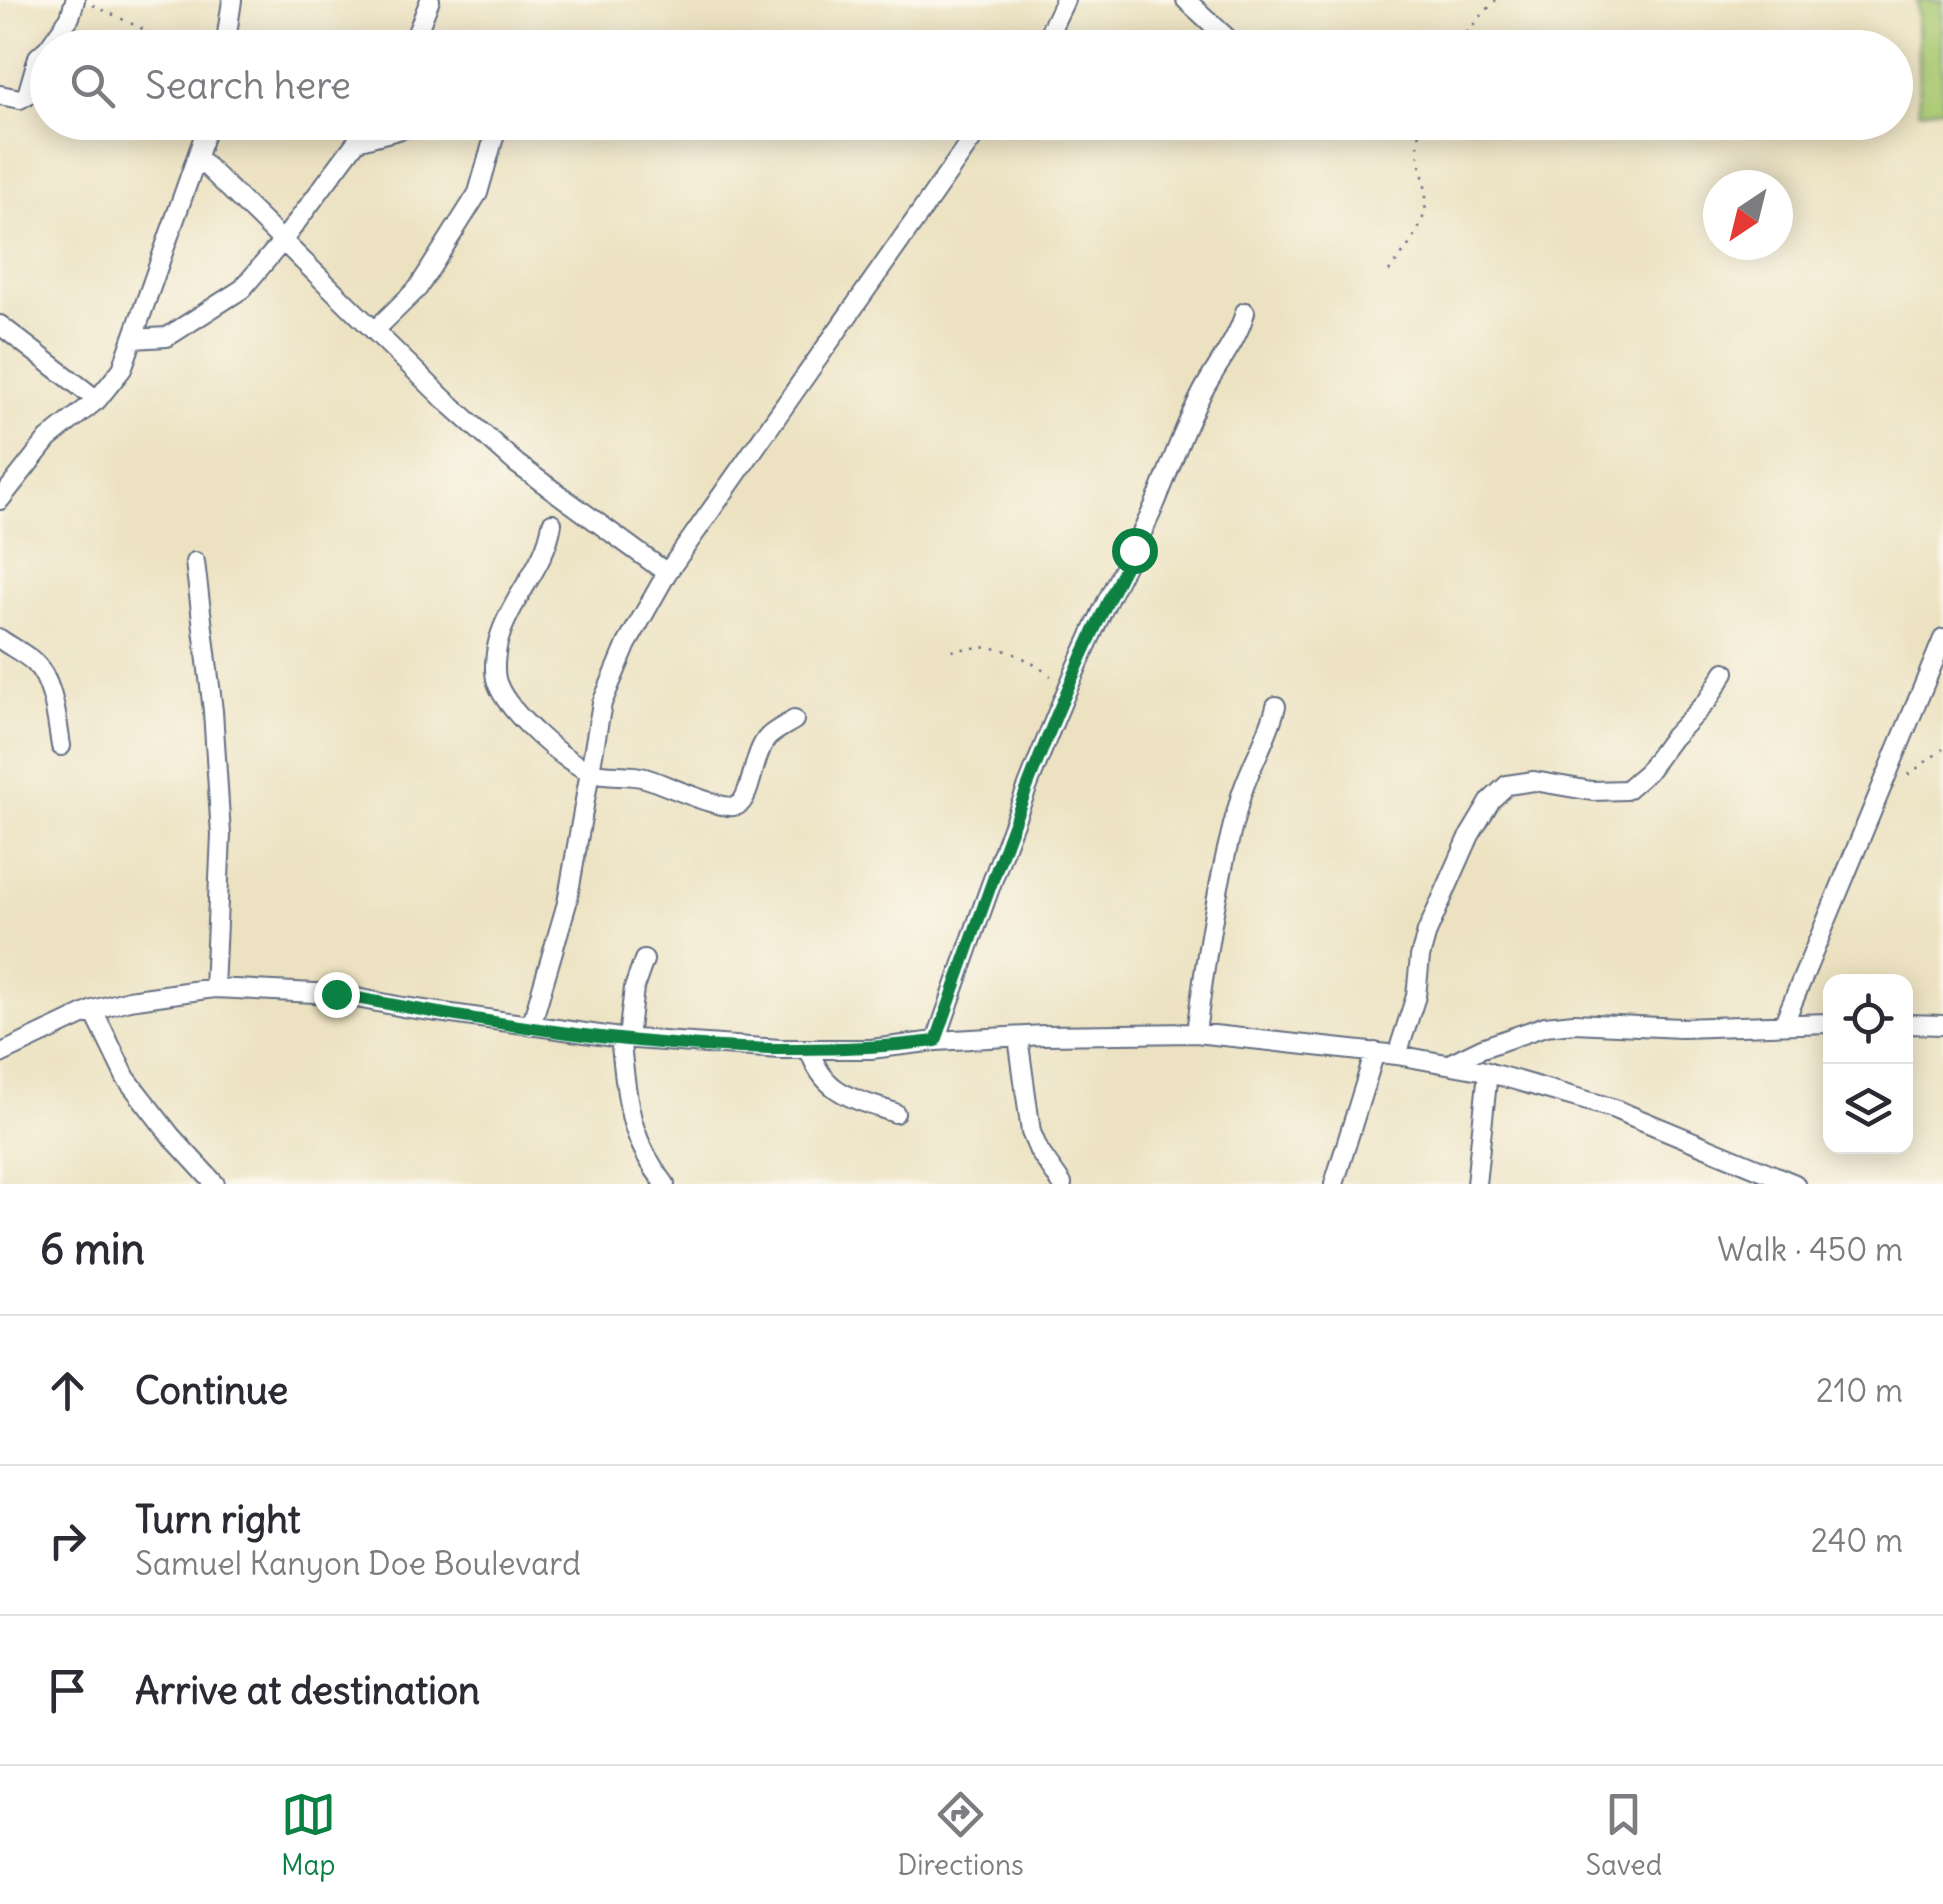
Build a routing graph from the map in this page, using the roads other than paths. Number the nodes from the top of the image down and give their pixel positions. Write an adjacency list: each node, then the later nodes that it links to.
1 (75, 0): 6 (street)
2 (232, 0): 7 (street)
3 (430, 0): 8 (street)
4 (1066, 0): 9 (street)
5 (1186, 0): 10 (street)
6 (61, 30)
7 (228, 30)
8 (418, 30)
9 (1051, 30)
10 (1218, 30)
11 (30, 85): 12 (street)
12 (0, 95)
13 (204, 140): 17 (street)
14 (360, 140): 18 (street)
15 (493, 140): 21 (street)
16 (971, 140): 27 (street)
17 (198, 158): 18 (street); 22 (street)
18 (282, 242): 21 (street); 22 (street)
19 (1245, 312): 46 (street)
20 (0, 325): 23 (street)
21 (374, 331): 27 (street)
22 (133, 340): 23 (street)
23 (96, 400): 24 (street)
24 (0, 500)
25 (552, 523): 34 (street)
26 (195, 562): 36 (street)
27 (667, 573): 34 (street)
28 (1943, 639): 38 (street)
29 (0, 640): 33 (street)
30 (1725, 672): 50 (street)
31 (1276, 706): 43 (street)
32 (794, 720): 34 (street)
33 (61, 746)
34 (592, 772): 42 (street)
35 (644, 960): 45 (street)
36 (214, 988): 37 (street); 42 (street)
37 (94, 1010): 49 (street); 54 (street)
38 (1784, 1023): 39 (street); 51 (street)
39 (1823, 1024)
40 (1913, 1024): 41 (street)
41 (1943, 1025)
42 (531, 1026): 45 (street)
43 (1196, 1033): 44 (street); 48 (street)
44 (1018, 1037): 46 (street); 56 (street)
45 (624, 1038): 47 (street); 55 (street)
46 (936, 1041): 47 (street)
47 (808, 1049): 53 (street)
48 (1375, 1052): 50 (street); 57 (street)
49 (0, 1054)
50 (1397, 1055): 51 (street)
51 (1451, 1063): 52 (street)
52 (1488, 1072): 58 (street); 59 (street)
53 (894, 1113)
54 (215, 1184)
55 (665, 1184)
56 (1062, 1184)
57 (1334, 1184)
58 (1476, 1184)
59 (1794, 1184)

